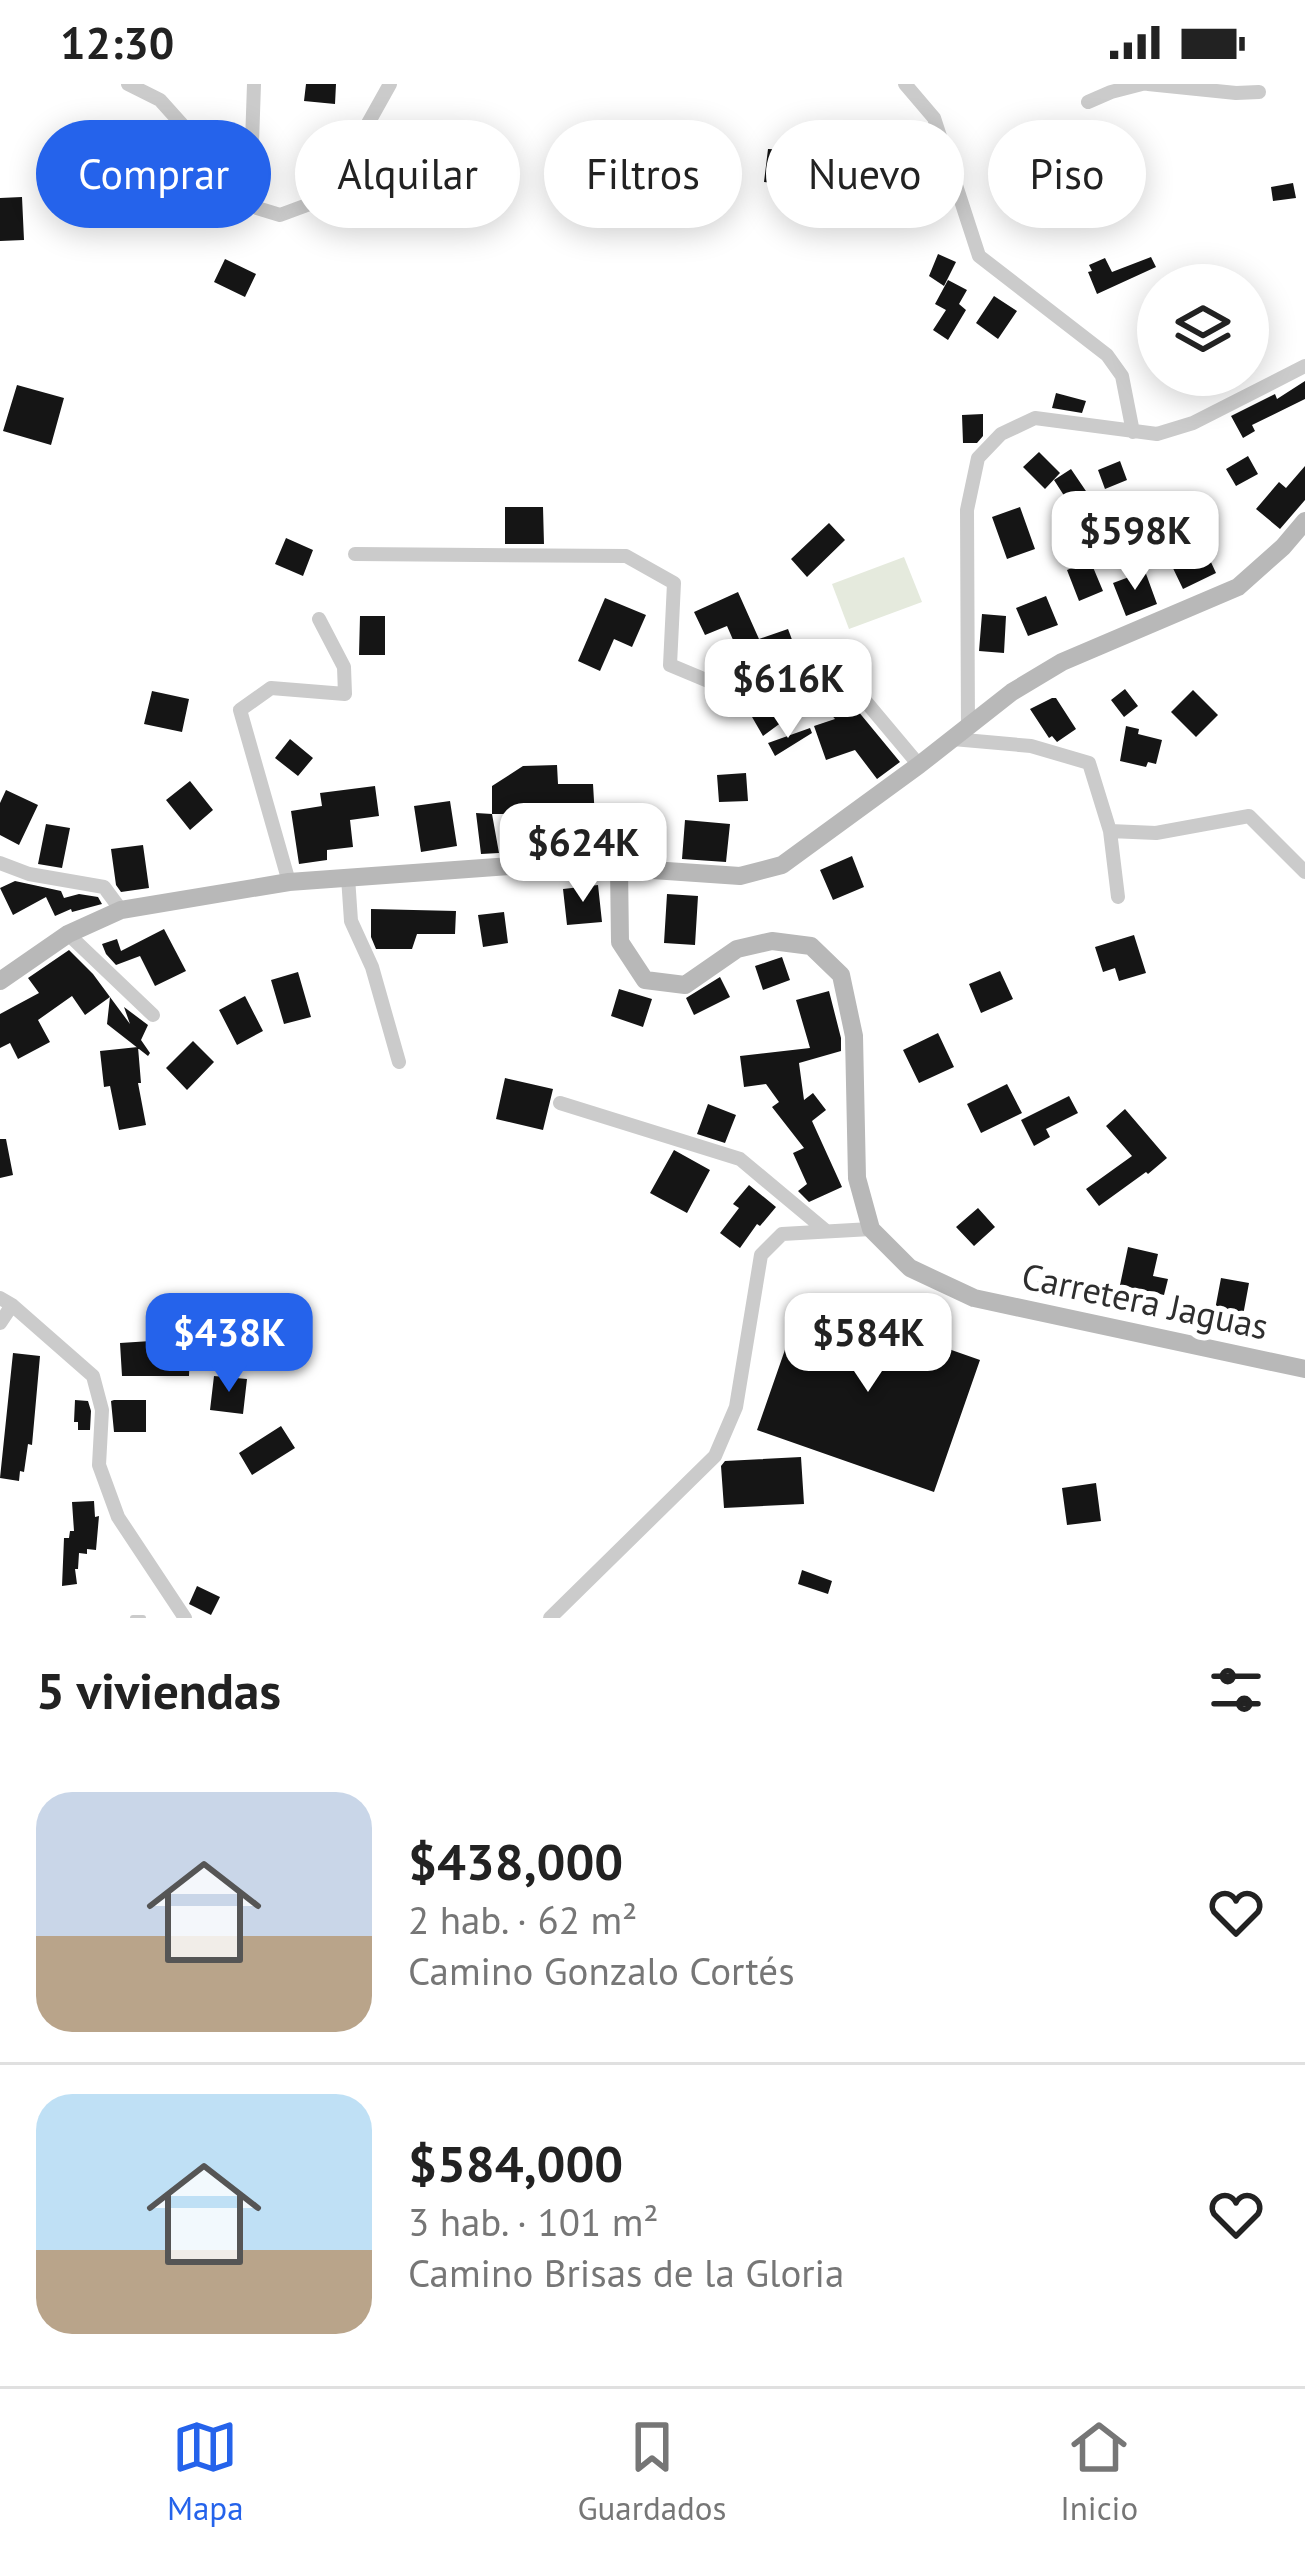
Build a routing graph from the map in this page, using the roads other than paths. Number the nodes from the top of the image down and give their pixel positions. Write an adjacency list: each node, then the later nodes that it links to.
1 (128, 84): 8 (street)
2 (254, 84): 9 (street)
3 (390, 84): 10 (street)
4 (905, 84): 12 (street)
5 (1145, 84): 6 (street); 7 (street)
6 (1259, 92)
7 (1088, 102)
8 (178, 120)
9 (253, 120)
10 (271, 213)
11 (1305, 366): 12 (street)
12 (1132, 432): 16 (street)
13 (1305, 521): 16 (street)
14 (355, 554): 17 (street)
15 (319, 619): 23 (street)
16 (960, 733): 17 (street); 18 (street)
17 (919, 765): 20 (street)
18 (1110, 830): 21 (street); 24 (street)
19 (0, 862): 25 (street)
20 (619, 867): 22 (street); 31 (street)
21 (1305, 872)
22 (348, 877): 23 (street); 29 (street)
23 (290, 882): 25 (street)
24 (1118, 896)
25 (121, 910): 26 (street)
26 (68, 934): 27 (street); 28 (street)
27 (0, 980)
28 (153, 1015)
29 (399, 1062)
30 (560, 1103): 32 (street)
31 (871, 1229): 32 (street); 35 (street, Carretera Jaguas)
32 (825, 1230): 39 (street)
33 (6, 1301): 34 (street); 38 (street)
34 (0, 1323)
35 (1305, 1369)
36 (133, 1618): 37 (lane)
37 (142, 1618)
38 (185, 1618)
39 (550, 1618)

